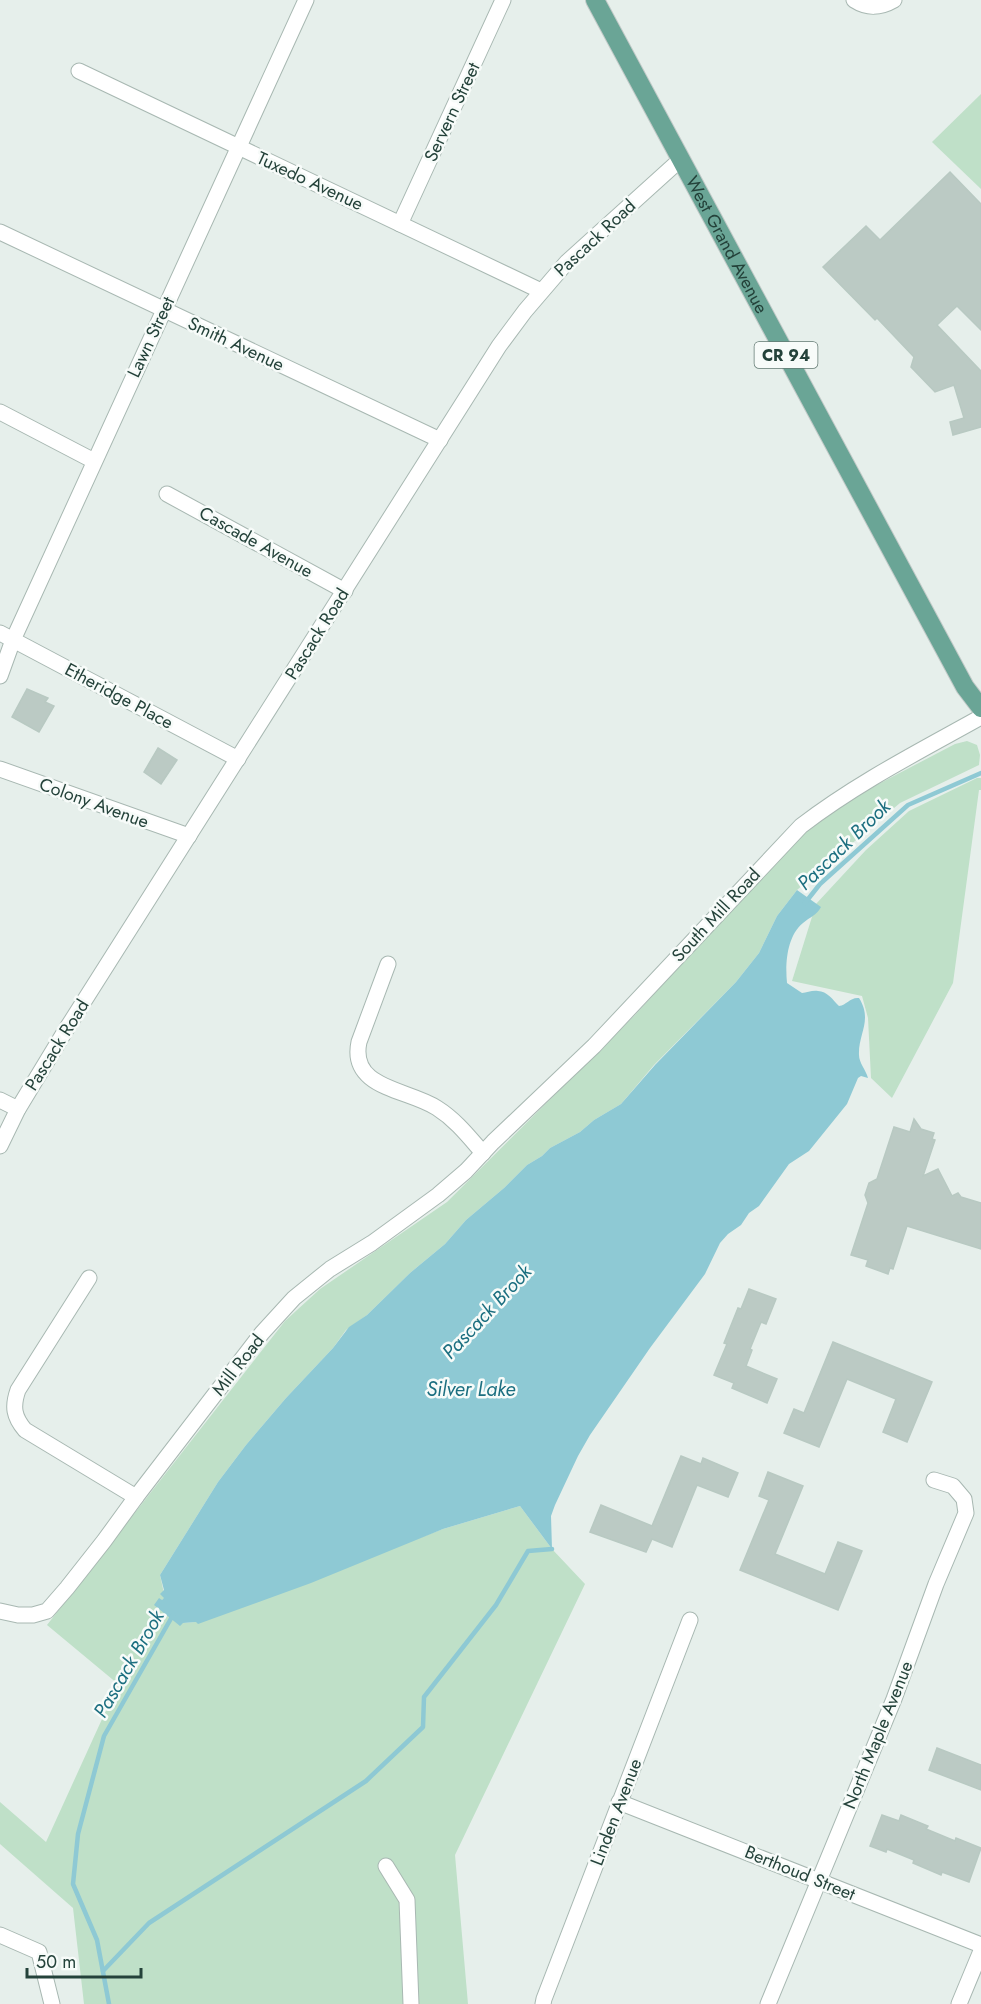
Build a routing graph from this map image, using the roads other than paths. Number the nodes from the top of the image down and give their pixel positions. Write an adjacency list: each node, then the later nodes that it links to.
1 (306, 0): 7 (street, Lawn Street)
2 (503, 0): 9 (street, Servern Street)
3 (595, 0): 8 (main road, West Grand Avenue / CR 94)
4 (854, 0): 5 (street)
5 (894, 0)
6 (79, 71): 7 (street, Tuxedo Avenue)
7 (238, 147): 9 (street, Tuxedo Avenue); 12 (street, Lawn Street)
8 (681, 159): 11 (street, Pascack Road); 20 (main road, West Grand Avenue / CR 94)
9 (400, 224): 11 (street, Tuxedo Avenue)
10 (0, 232): 12 (street, Smith Avenue)
11 (541, 291): 14 (street, Pascack Road)
12 (164, 310): 14 (street, Smith Avenue); 15 (street, Lawn Street)
13 (0, 412): 15 (street)
14 (440, 440): 17 (street, Pascack Road)
15 (94, 461): 18 (street, Lawn Street)
16 (167, 494): 17 (street, Cascade Avenue)
17 (345, 591): 22 (street, Pascack Road)
18 (6, 637): 19 (street, Lawn Street); 22 (street, Etheridge Place)
19 (0, 676)
20 (981, 708)
21 (981, 717): 29 (street, South Mill Road)
22 (238, 759): 24 (street, Pascack Road)
23 (0, 769): 24 (street, Colony Avenue)
24 (189, 837): 27 (street, Pascack Road)
25 (388, 964): 29 (street)
26 (0, 1100): 27 (street)
27 (18, 1109): 28 (street, Pascack Road)
28 (0, 1146)
29 (483, 1153): 32 (street, Mill Road)
30 (89, 1278): 32 (street)
31 (934, 1480): 37 (street, North Maple Avenue)
32 (135, 1497): 33 (street, Mill Road)
33 (0, 1611)
34 (690, 1620): 35 (street, Linden Avenue)
35 (619, 1802): 37 (street, Berthoud Street); 43 (street, Linden Avenue)
36 (386, 1866): 42 (street)
37 (818, 1881): 39 (street, Berthoud Street); 44 (street, North Maple Avenue)
38 (0, 1935): 41 (street)
39 (981, 1945)
40 (981, 1951): 45 (street)
41 (52, 2004)
42 (411, 2004)
43 (543, 2004)
44 (768, 2004)
45 (959, 2004)

